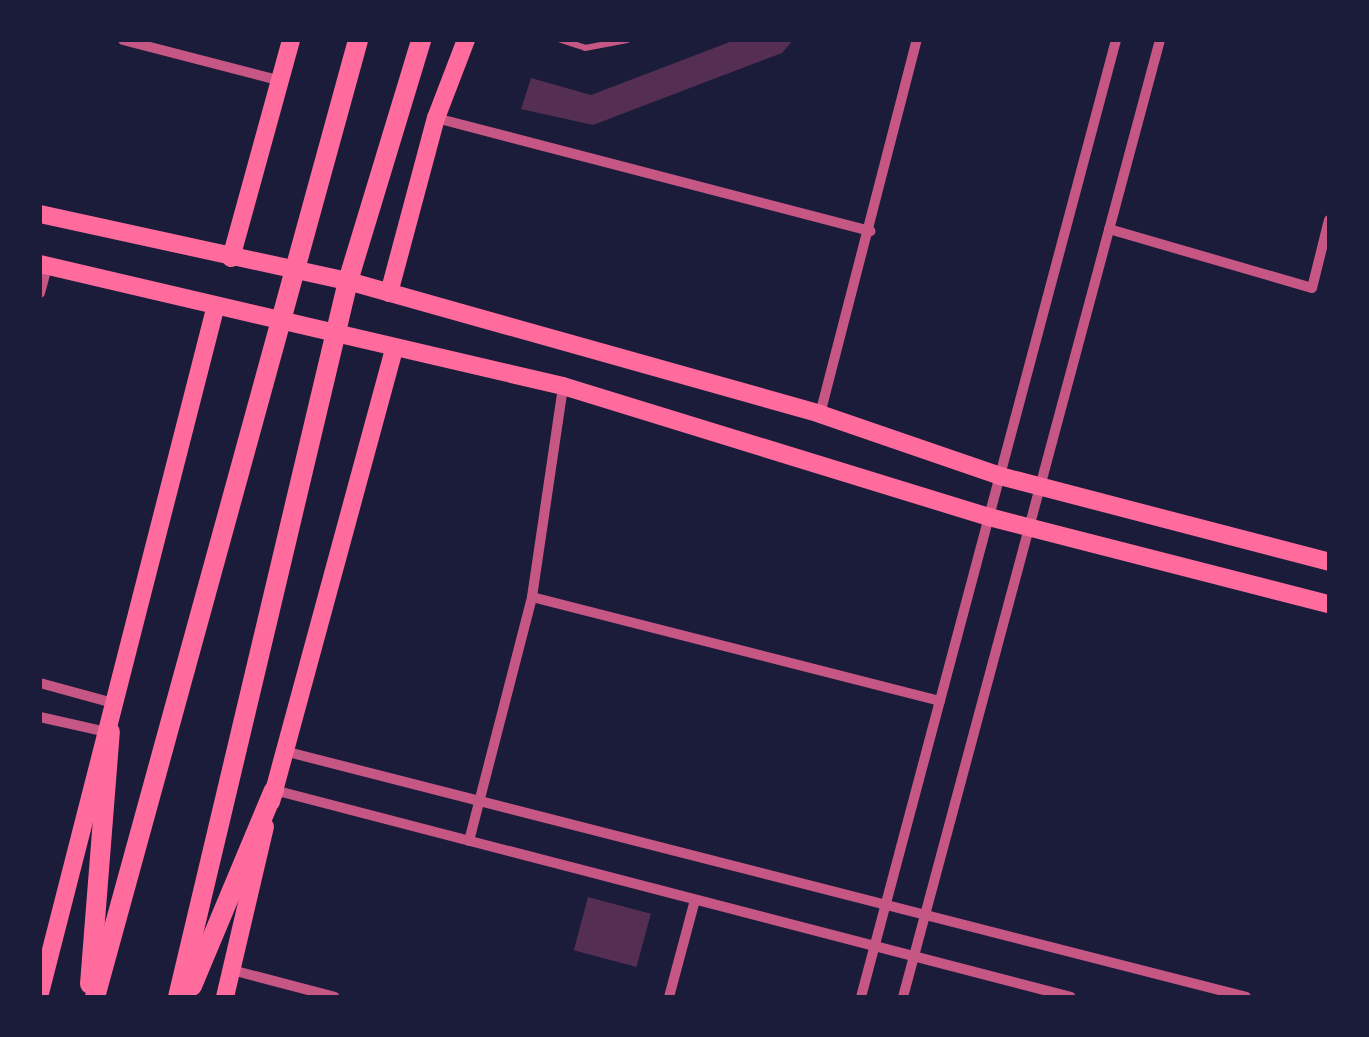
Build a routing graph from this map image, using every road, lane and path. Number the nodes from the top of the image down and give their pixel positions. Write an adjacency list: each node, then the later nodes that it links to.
1 (123, 40): 11 (street)
2 (291, 40): 11 (main road)
3 (358, 40): 19 (highway)
4 (421, 40): 20 (highway)
5 (466, 40): 12 (main road)
6 (561, 40): 7 (lane)
7 (627, 40)
8 (917, 40): 16 (street)
9 (1116, 40): 29 (street)
10 (1160, 40): 15 (street)
11 (281, 81): 17 (main road)
12 (436, 118): 16 (street); 21 (main road)
13 (40, 214): 17 (main road)
14 (1329, 220): 15 (street)
15 (1109, 229): 30 (street)
16 (871, 230): 28 (street)
17 (231, 258): 19 (main road)
18 (44, 265): 22 (street); 23 (main road)
19 (292, 269): 20 (main road); 24 (highway)
20 (348, 281): 21 (main road); 25 (highway)
21 (389, 293): 28 (main road)
22 (40, 294)
23 (215, 309): 24 (main road); 38 (main road)
24 (282, 325): 25 (main road); 52 (highway)
25 (335, 338): 26 (main road); 53 (highway)
26 (394, 349): 27 (main road); 41 (main road)
27 (563, 386): 31 (main road); 34 (street)
28 (820, 414): 29 (main road)
29 (1000, 476): 30 (main road); 31 (street)
30 (1040, 487): 32 (street); 33 (main road)
31 (989, 517): 32 (main road); 37 (street)
32 (1029, 527): 35 (main road); 47 (street)
33 (1329, 562)
34 (532, 597): 37 (street); 43 (street)
35 (1329, 604)
36 (40, 683): 38 (street)
37 (940, 701): 46 (street)
38 (118, 704): 40 (main road)
39 (40, 717): 40 (street)
40 (110, 732): 51 (main road); 52 (highway)
41 (284, 751): 42 (main road); 43 (street)
42 (274, 790): 44 (street); 50 (main road); 54 (highway)
43 (480, 802): 44 (street); 46 (street)
44 (468, 841): 45 (street)
45 (695, 900): 48 (street); 57 (street)
46 (886, 905): 47 (street); 48 (street)
47 (925, 915): 49 (street); 61 (street)
48 (874, 946): 49 (street); 58 (street)
49 (914, 956): 59 (street); 60 (street)
50 (232, 970): 55 (main road); 56 (street)
51 (40, 993)
52 (92, 997)
53 (178, 997)
54 (188, 997)
55 (226, 997)
56 (335, 997)
57 (670, 997)
58 (861, 997)
59 (903, 997)
60 (1071, 997)
61 (1246, 997)

